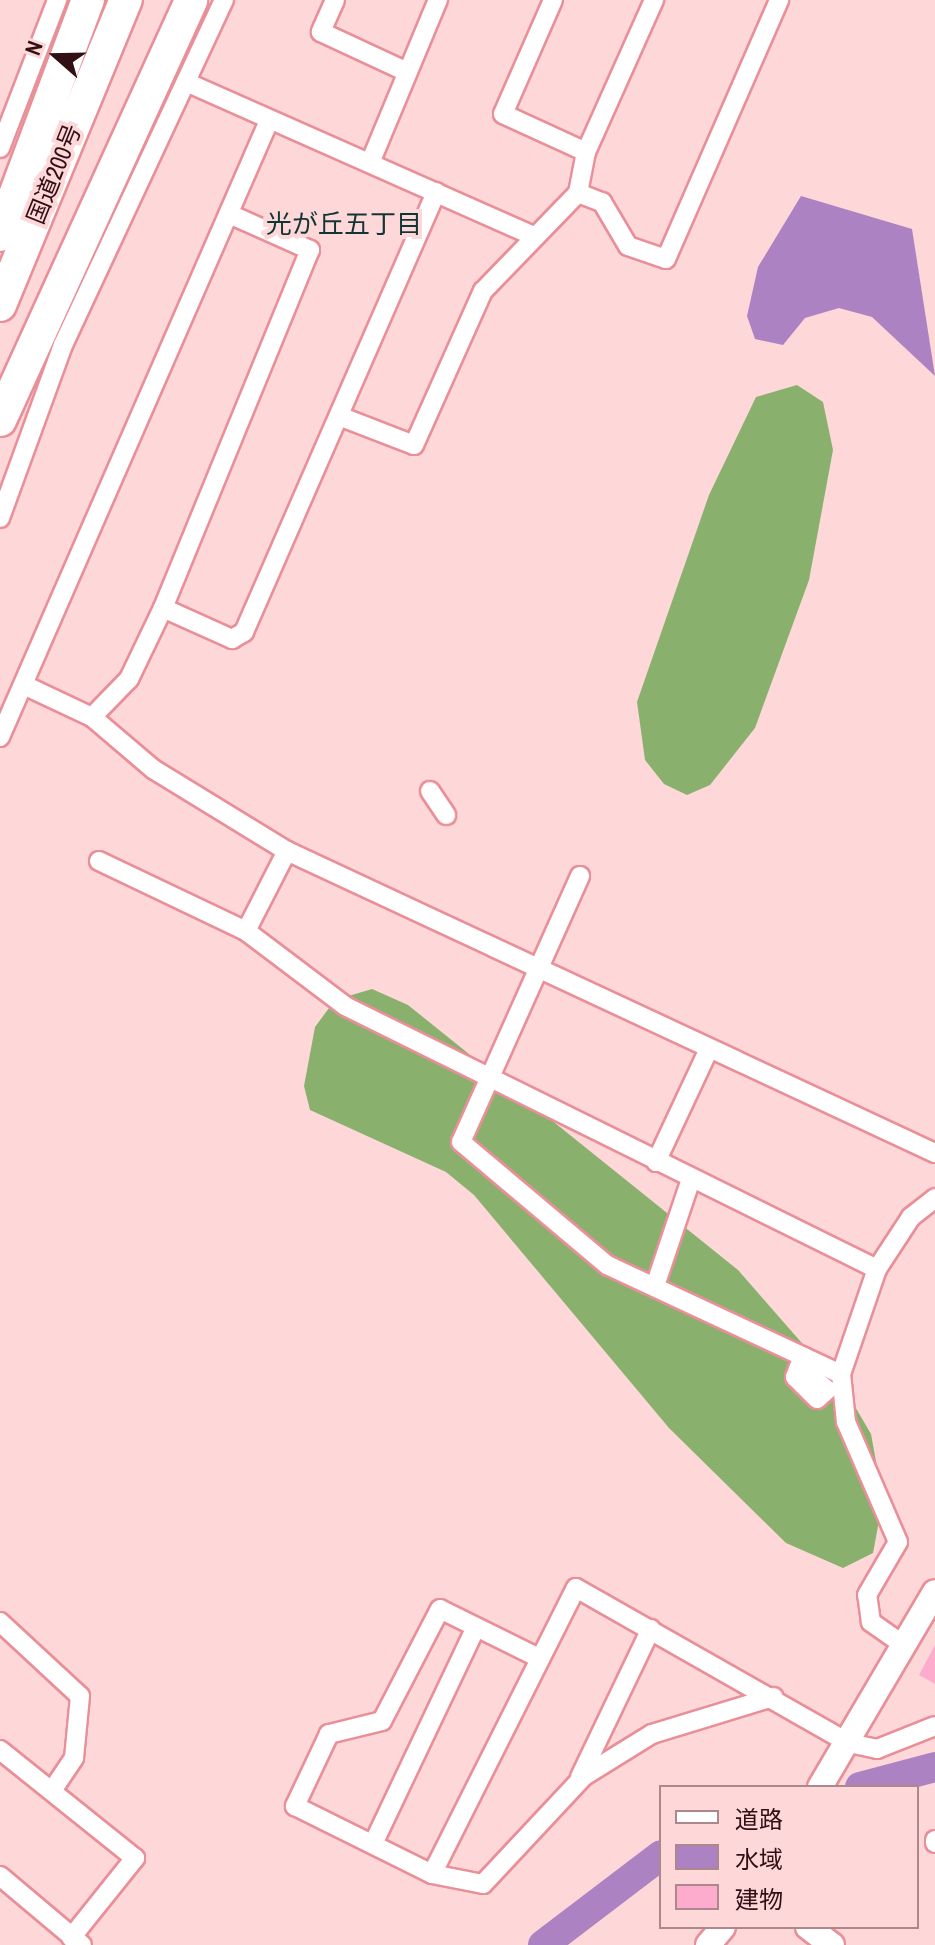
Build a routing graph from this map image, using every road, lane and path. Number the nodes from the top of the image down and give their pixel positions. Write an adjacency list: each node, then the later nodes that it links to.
1 (57, 0): 14 (street)
2 (88, 0): 20 (highway)
3 (126, 0): 22 (highway, 国道200号)
4 (191, 0): 24 (highway)
5 (224, 0): 12 (street)
6 (335, 0): 11 (street)
7 (438, 0): 11 (street)
8 (553, 0): 15 (street)
9 (654, 0): 15 (street)
10 (779, 0): 18 (street)
11 (407, 72): 16 (street)
12 (186, 82): 13 (street); 25 (street)
13 (268, 123): 16 (street); 19 (street)
14 (0, 148)
15 (586, 152): 18 (street)
16 (370, 163): 17 (street)
17 (436, 192): 21 (street); 23 (street)
18 (578, 193): 21 (street)
19 (229, 214): 26 (street); 27 (street)
20 (0, 235)
21 (534, 236): 23 (street)
22 (0, 305)
23 (339, 416): 26 (street)
24 (0, 420)
25 (0, 518)
26 (163, 608): 28 (street)
27 (26, 686): 28 (street); 29 (street)
28 (92, 717): 32 (street)
29 (0, 737)
30 (430, 791): 31 (street)
31 (446, 815)
32 (287, 851): 35 (street); 36 (street)
33 (99, 861): 35 (street)
34 (580, 876): 36 (street)
35 (246, 931): 38 (street)
36 (540, 970): 37 (street); 38 (street)
37 (709, 1049): 39 (street); 40 (street)
38 (490, 1076): 40 (street); 44 (street)
39 (935, 1153)
40 (656, 1162): 41 (street)
41 (691, 1179): 43 (street); 44 (street)
42 (935, 1198): 43 (street)
43 (877, 1269): 46 (street)
44 (655, 1286): 45 (street)
45 (803, 1356): 46 (street); 47 (street)
46 (841, 1374): 52 (street)
47 (802, 1384)
48 (935, 1592): 52 (main road)
49 (0, 1622): 60 (street)
50 (476, 1627): 53 (street); 61 (street); 61 (street)
51 (651, 1629): 53 (street); 54 (street); 58 (street)
52 (905, 1646): 57 (main road)
53 (539, 1658): 62 (street)
54 (773, 1697): 57 (street); 58 (street)
55 (935, 1726): 57 (street)
56 (0, 1750): 60 (street)
57 (844, 1750): 59 (main road)
58 (577, 1783): 62 (street)
59 (821, 1785)
60 (53, 1789): 66 (street)
61 (373, 1844): 62 (street)
62 (432, 1874)
63 (0, 1876): 66 (street)
64 (721, 1929): 67 (main road)
65 (811, 1929): 68 (main road)
66 (76, 1942)
67 (708, 1945)
68 (832, 1945)

